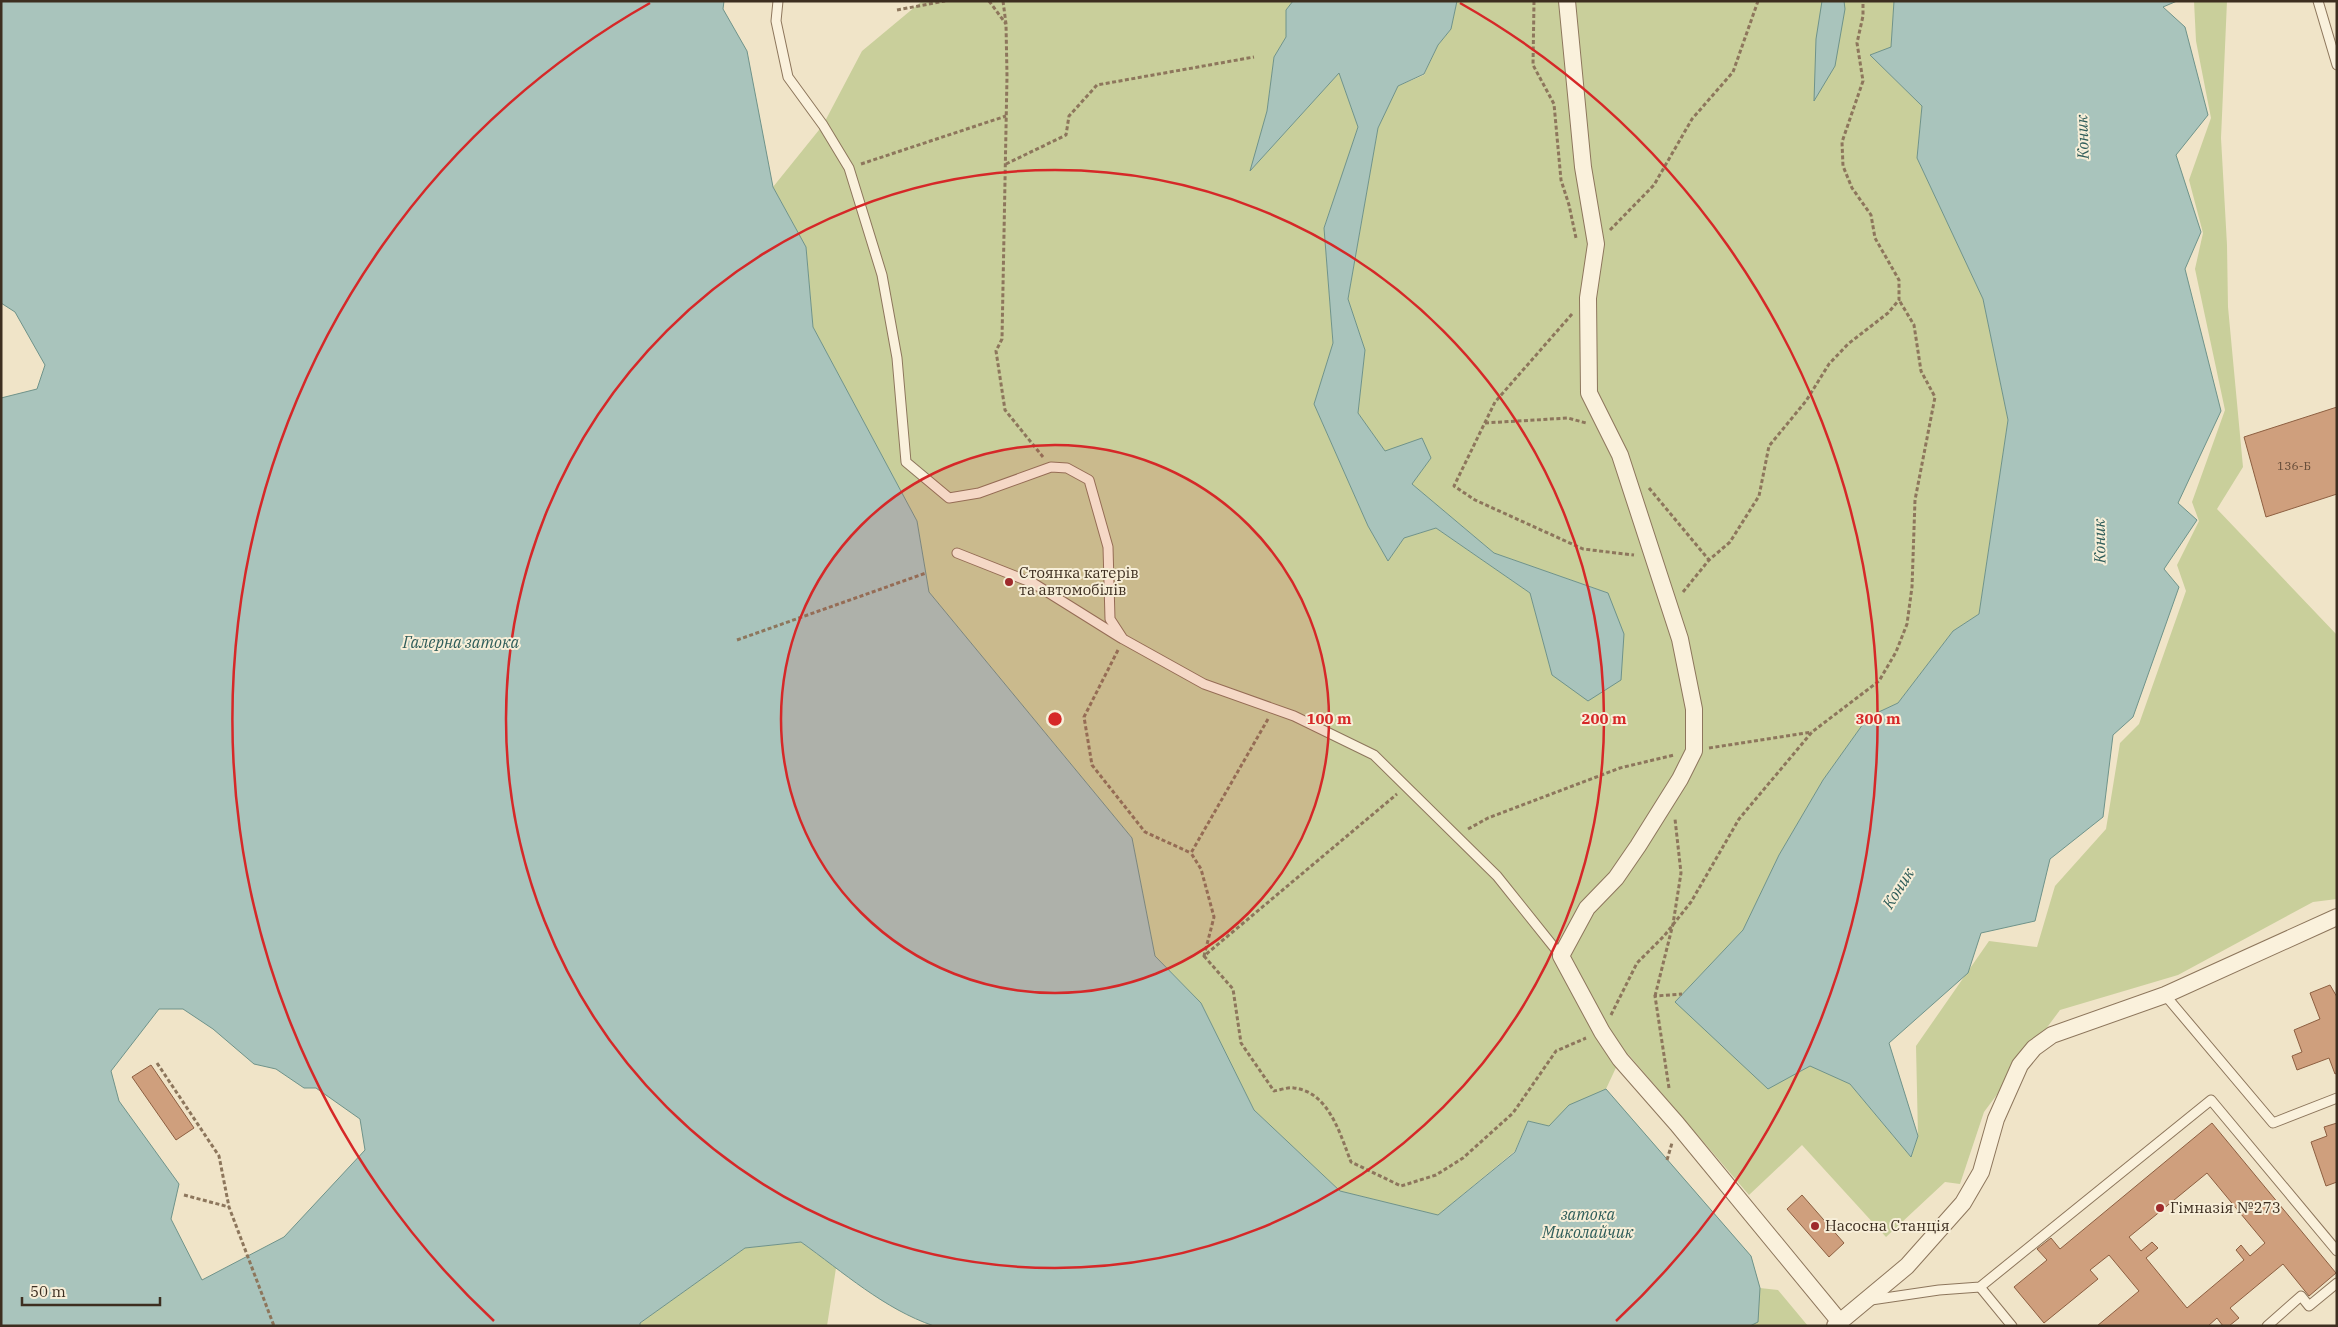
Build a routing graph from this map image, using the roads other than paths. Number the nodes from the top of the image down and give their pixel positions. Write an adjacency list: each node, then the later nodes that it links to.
1 (778, 1): 6 (lane)
2 (1567, 1): 8 (street)
3 (2318, 1): 4 (lane)
4 (2337, 65)
5 (957, 553): 6 (lane)
6 (1123, 639): 8 (lane)
7 (2337, 917): 9 (street)
8 (1561, 956): 15 (street)
9 (2165, 995): 10 (lane); 14 (street)
10 (2337, 1098)
11 (2337, 1251): 13 (lane)
12 (2337, 1283): 17 (lane)
13 (1980, 1287): 14 (lane); 16 (lane)
14 (1866, 1301): 15 (street)
15 (1837, 1324)
16 (2012, 1326)
17 (2267, 1326)

